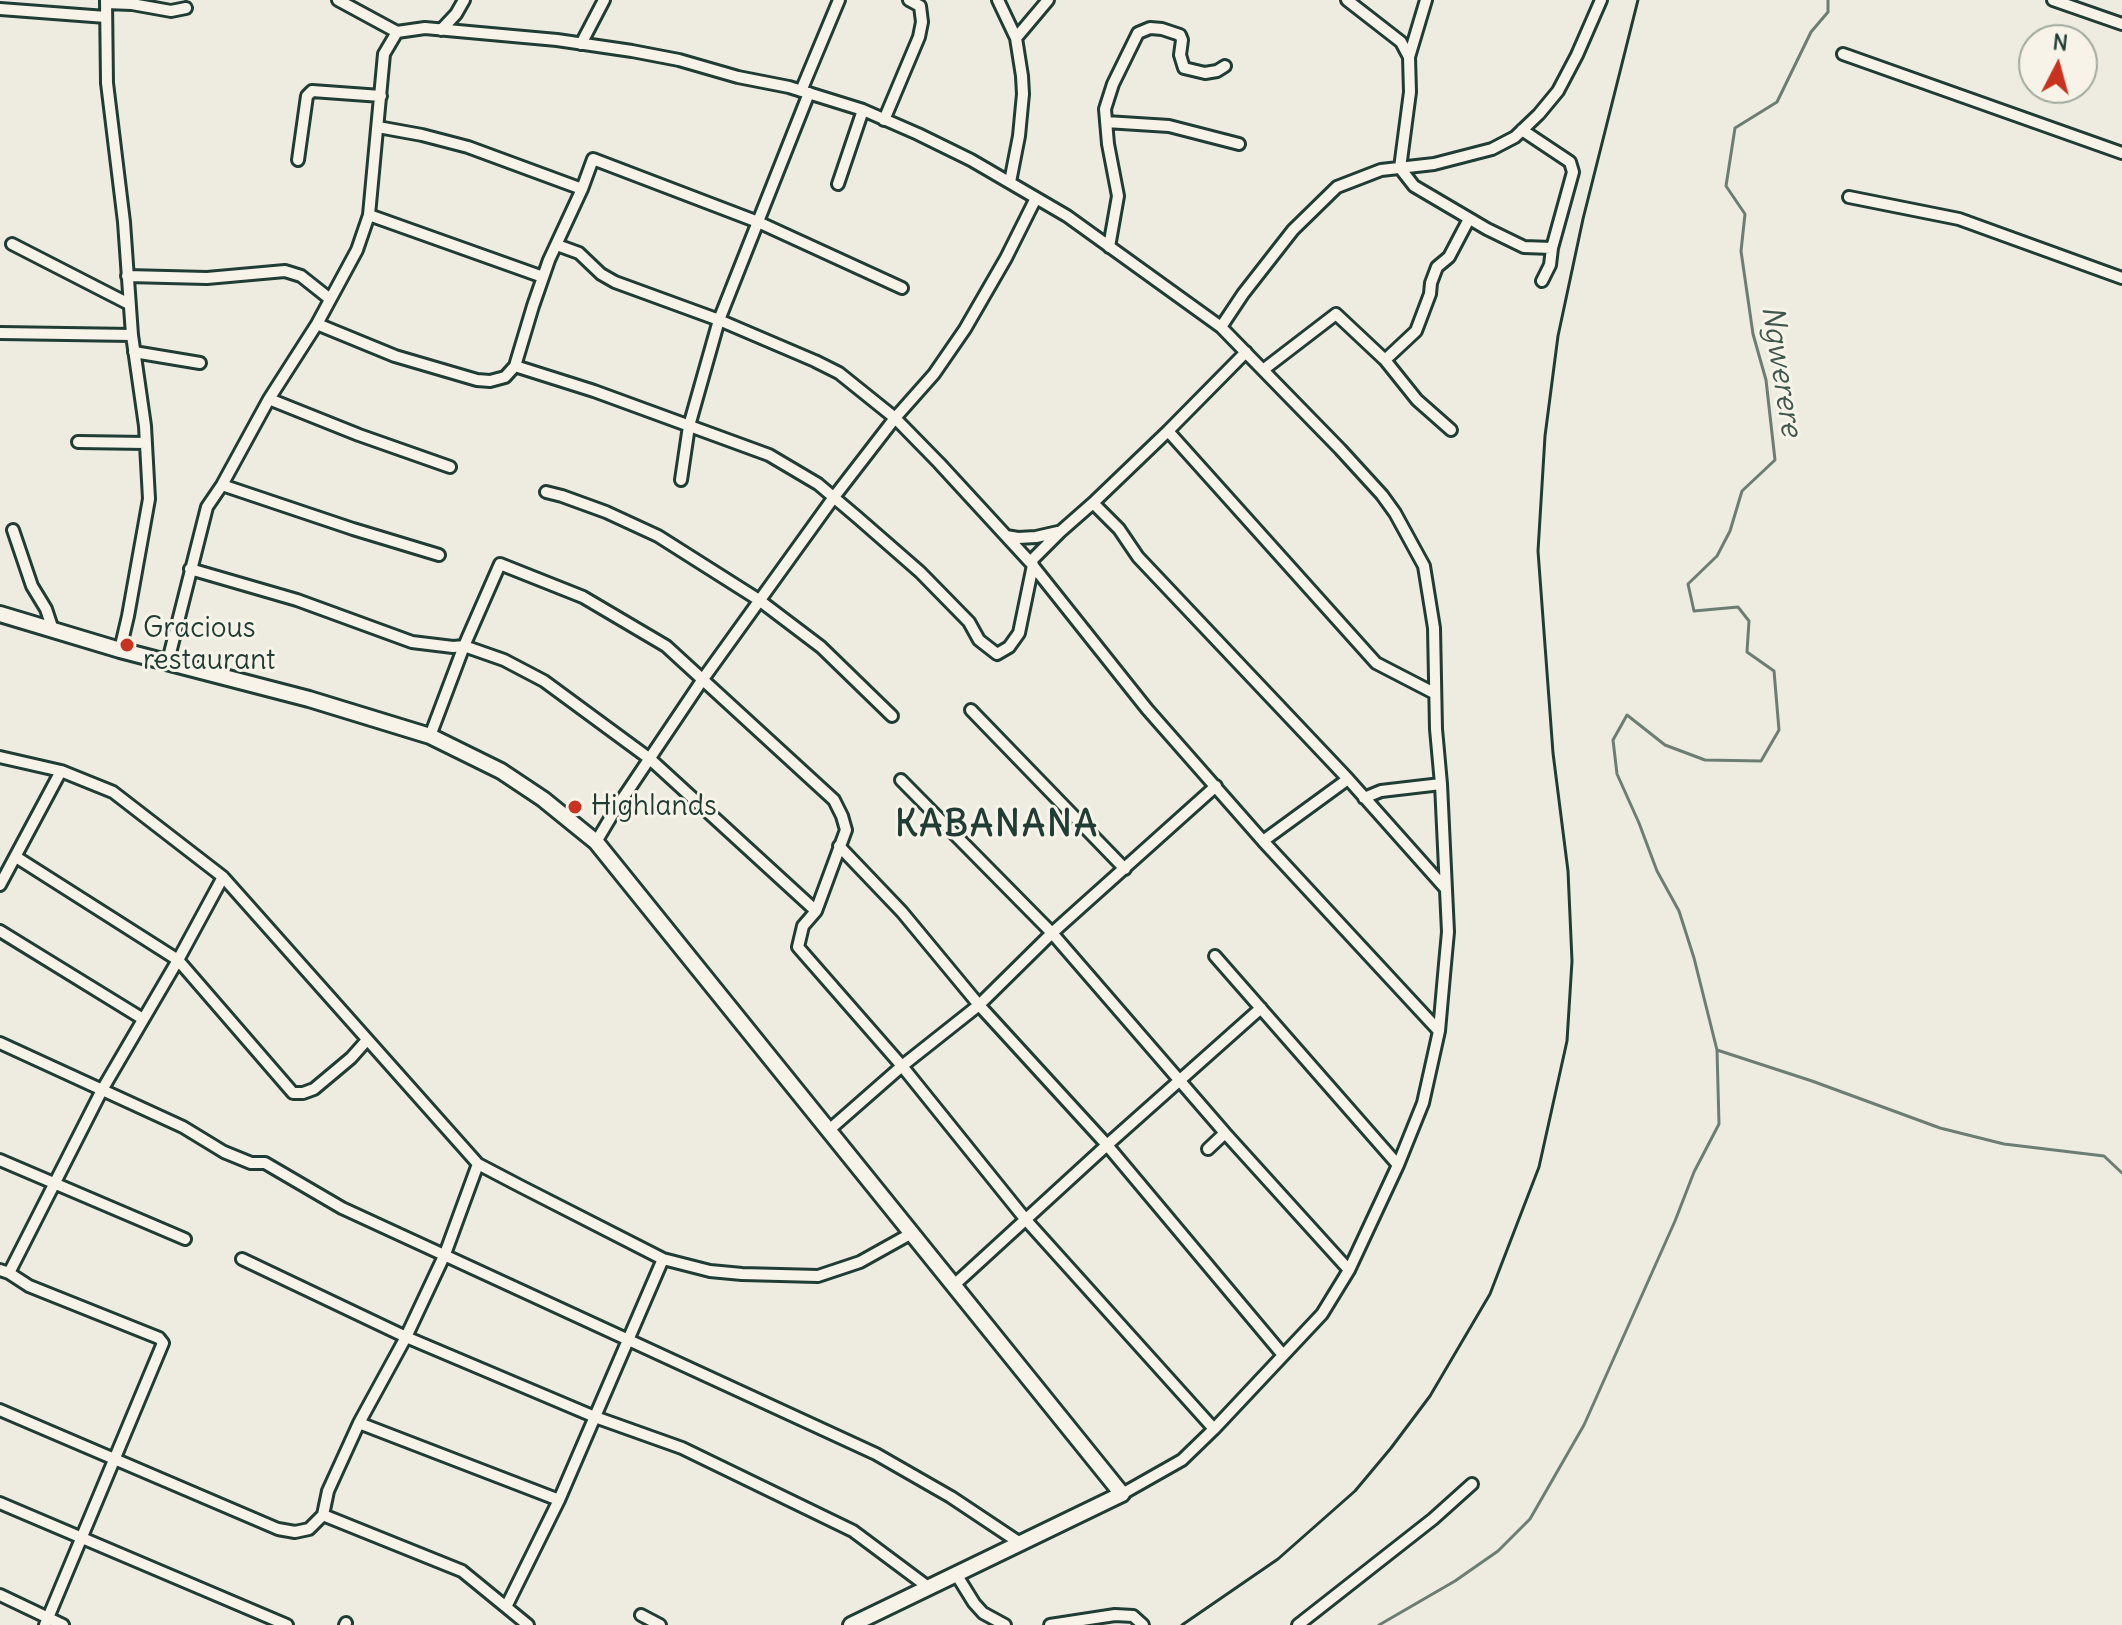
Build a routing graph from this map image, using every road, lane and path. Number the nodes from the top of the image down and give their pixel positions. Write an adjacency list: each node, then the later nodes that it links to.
1 (338, 0): 18 (street)
2 (464, 0): 17 (street)
3 (604, 0): 20 (street)
4 (839, 0): 24 (street)
5 (909, 0): 27 (street)
6 (998, 0): 19 (street)
7 (1048, 0): 19 (street)
8 (1347, 0): 22 (street)
9 (1426, 0): 22 (street)
10 (1601, 0): 30 (street)
11 (2053, 0): 16 (street)
12 (106, 2): 13 (street); 15 (street)
13 (186, 8)
14 (0, 9): 15 (street)
15 (106, 17): 47 (street)
16 (2122, 24)
17 (441, 30): 18 (street); 20 (street)
18 (397, 32): 25 (street)
19 (1016, 38): 35 (street)
20 (581, 44): 24 (street)
21 (1843, 54): 32 (street)
22 (1409, 57): 34 (street)
23 (1225, 66): 28 (street)
24 (805, 92): 26 (street); 42 (street)
25 (381, 96): 29 (street); 33 (street)
26 (863, 110): 27 (street); 36 (street)
27 (884, 120): 35 (street)
28 (1106, 122): 31 (street); 45 (street)
29 (378, 127): 37 (street); 40 (street)
30 (1522, 130): 34 (street); 46 (street)
31 (1239, 144)
32 (2122, 153)
33 (298, 160)
34 (1400, 168): 41 (street); 56 (street)
35 (1010, 182): 39 (street)
36 (838, 184)
37 (582, 189): 42 (street); 44 (street)
38 (1849, 197): 49 (street)
39 (1036, 198): 45 (street); 66 (street)
40 (369, 215): 48 (street); 52 (street)
41 (1469, 219): 46 (street); 61 (street)
42 (758, 222): 51 (street); 54 (street)
43 (12, 244): 53 (street)
44 (557, 245): 48 (street); 54 (street)
45 (1109, 247): 56 (street)
46 (1552, 248): 50 (street)
47 (127, 276): 52 (street); 53 (street)
48 (543, 277): 63 (street)
49 (2122, 278)
50 (1542, 281)
51 (902, 288)
52 (330, 299): 55 (street)
53 (129, 304): 58 (street)
54 (719, 320): 66 (street); 67 (street)
55 (317, 324): 63 (street); 65 (street)
56 (1221, 327): 60 (street)
57 (0, 333): 58 (street)
58 (132, 335): 59 (street)
59 (134, 352): 62 (street); 71 (street)
60 (1246, 352): 64 (street); 69 (street)
61 (1385, 360): 64 (street); 68 (street)
62 (200, 363)
63 (515, 366): 67 (street)
64 (1263, 370): 91 (street)
65 (269, 399): 72 (street); 74 (street)
66 (895, 418): 76 (street); 80 (street)
67 (689, 426): 73 (street); 76 (street)
68 (1451, 430)
69 (1168, 431): 77 (street); 91 (street)
70 (78, 442): 71 (street)
71 (146, 443): 88 (street)
72 (450, 467)
73 (681, 480)
74 (222, 485): 81 (street); 83 (street)
75 (546, 492): 84 (street)
76 (834, 497): 82 (street); 84 (street)
77 (1093, 503): 79 (street); 98 (street)
78 (13, 530): 86 (street)
79 (1060, 532): 80 (street); 82 (street)
80 (1005, 536): 82 (street)
81 (439, 555)
82 (1031, 563): 101 (street)
83 (190, 569): 87 (street); 89 (street)
84 (759, 600): 90 (street); 93 (street)
85 (2, 619): 86 (street)
86 (53, 630): 88 (street)
87 (464, 646): 90 (street); 94 (street); 96 (street)
88 (120, 650): 89 (street)
89 (168, 661): 94 (street)
90 (703, 679): 96 (street); 105 (street)
91 (1434, 693): 100 (street)
92 (971, 710): 107 (street)
93 (892, 716)
94 (430, 736): 104 (street)
95 (0, 757): 97 (street)
96 (650, 759): 104 (street); 111 (street)
97 (61, 771): 106 (street); 108 (street)
98 (1348, 779): 102 (street); 103 (street)
99 (901, 780): 113 (street)
100 (1441, 784): 102 (street); 110 (street)
101 (1216, 786): 103 (street); 107 (street)
102 (1364, 798): 110 (street)
103 (1263, 841): 119 (street)
104 (596, 842): 125 (street)
105 (839, 846): 111 (street); 116 (street)
106 (16, 857): 109 (street); 115 (street)
107 (1125, 869): 113 (street)
108 (223, 877): 115 (street); 120 (street)
109 (1, 880)
110 (1445, 888): 119 (street)
111 (816, 911): 122 (street)
112 (0, 931): 118 (street)
113 (1052, 933): 116 (street); 123 (street)
114 (1215, 956): 117 (street)
115 (178, 960): 118 (street); 120 (street)
116 (979, 1005): 122 (street); 127 (street)
117 (1261, 1008): 123 (street); 131 (street)
118 (143, 1019): 124 (street)
119 (1439, 1031): 131 (street)
120 (367, 1040): 130 (street)
121 (0, 1043): 124 (street)
122 (902, 1066): 125 (street); 133 (street)
123 (1180, 1080): 126 (street); 127 (street)
124 (102, 1090): 132 (street); 136 (street)
125 (829, 1130): 134 (street)
126 (1225, 1133): 128 (street); 139 (street)
127 (1107, 1145): 133 (street); 144 (street)
128 (1208, 1149)
129 (0, 1160): 132 (street)
130 (478, 1164): 136 (street); 138 (street)
131 (1398, 1165): 139 (street)
132 (56, 1183): 135 (street); 140 (street)
133 (1026, 1220): 141 (street); 148 (street)
134 (912, 1233): 138 (street); 141 (street)
135 (185, 1239)
136 (445, 1254): 142 (street); 143 (street)
137 (242, 1259): 142 (street)
138 (663, 1259): 143 (street)
139 (1349, 1270): 144 (street)
140 (4, 1272): 149 (street)
141 (953, 1286): 151 (street)
142 (406, 1337): 146 (street); 147 (street)
143 (629, 1340): 146 (street); 156 (street)
144 (1283, 1355): 148 (street)
145 (0, 1410): 149 (street)
146 (595, 1417): 152 (street); 158 (street)
147 (359, 1423): 152 (street); 154 (street)
148 (1214, 1429): 151 (street)
149 (116, 1459): 154 (street); 155 (street)
150 (1472, 1484): 171 (street)
151 (1122, 1494): 156 (street)
152 (559, 1500): 160 (street)
153 (0, 1503): 155 (street)
154 (323, 1515): 160 (street)
155 (82, 1539): 162 (street); 164 (street)
156 (1020, 1543): 157 (street)
157 (956, 1574): 158 (street); 168 (street)
158 (928, 1587): 167 (street)
159 (0, 1595): 162 (street)
160 (506, 1607): 165 (street)
161 (641, 1615): 166 (street)
162 (46, 1622): 163 (street)
163 (63, 1625)
164 (287, 1625)
165 (528, 1625)
166 (660, 1625)
167 (851, 1625)
168 (1005, 1625)
169 (1050, 1625): 170 (street)
170 (1143, 1625)
171 (1298, 1625)

